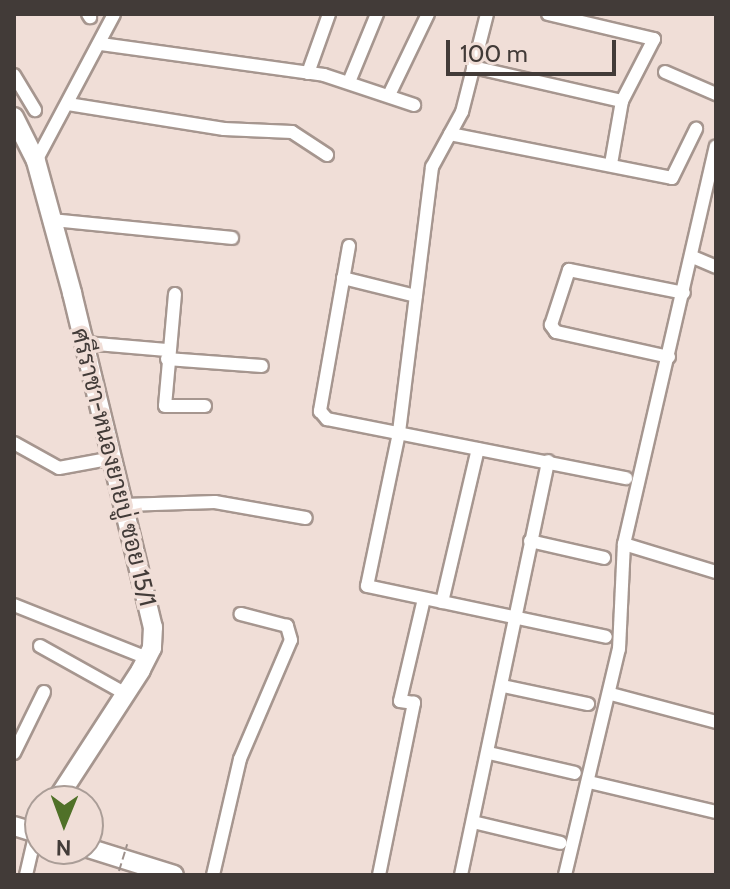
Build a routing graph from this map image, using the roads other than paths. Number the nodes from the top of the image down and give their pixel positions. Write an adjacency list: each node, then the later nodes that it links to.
1 (114, 14): 7 (street)
2 (329, 14): 10 (street)
3 (377, 14): 12 (street)
4 (428, 14): 14 (street)
5 (487, 14): 8 (street)
6 (548, 14): 15 (street)
7 (101, 44): 10 (street); 16 (street)
8 (473, 67): 15 (street); 21 (street)
9 (665, 72): 13 (street)
10 (308, 73): 12 (street)
11 (14, 75): 18 (street)
12 (349, 82): 14 (street)
13 (716, 94)
14 (389, 95): 17 (street)
15 (622, 101): 25 (street)
16 (68, 104): 23 (street); 24 (street)
17 (414, 105)
18 (35, 110)
19 (16, 124): 24 (street, ศรีราชา-หนองยายบู่ ซอย 15/1)
20 (696, 129): 25 (street)
21 (450, 134): 25 (street); 34 (street)
22 (716, 146): 29 (street)
23 (327, 155)
24 (36, 161): 26 (street, ศรีราชา-หนองยายบู่ ซอย 15/1)
25 (611, 164)
26 (52, 220): 27 (street); 35 (street, ศรีราชา-หนองยายบู่ ซอย 15/1)
27 (232, 238)
28 (349, 246): 31 (street)
29 (693, 257): 30 (street); 32 (street)
30 (716, 267)
31 (343, 278): 34 (street); 40 (street)
32 (684, 293): 37 (street); 37 (street)
33 (175, 294): 36 (street)
34 (416, 296): 40 (street)
35 (85, 343): 36 (street); 43 (street, ศรีราชา-หนองยายบู่ ซอย 15/1)
36 (167, 355): 38 (street); 39 (street)
37 (669, 357): 49 (street)
38 (262, 366)
39 (205, 406)
40 (399, 433): 42 (street); 52 (street)
41 (14, 443): 43 (street)
42 (478, 449): 44 (street); 53 (street)
43 (113, 458): 46 (street, ศรีราชา-หนองยายบู่ ซอย 15/1)
44 (548, 461): 45 (street); 48 (street)
45 (626, 478)
46 (124, 505): 47 (street); 59 (street, ศรีราชา-หนองยายบู่ ซอย 15/1)
47 (306, 518)
48 (530, 541): 50 (street); 56 (street)
49 (624, 544): 51 (street); 63 (street)
50 (604, 558)
51 (716, 572)
52 (424, 599): 53 (street); 77 (street)
53 (442, 602): 56 (street)
54 (14, 605): 59 (street)
55 (241, 614): 76 (street)
56 (513, 615): 57 (street); 60 (street)
57 (606, 637)
58 (40, 646): 62 (street)
59 (147, 658): 62 (street, ศรีราชา-หนองยายบู่ ซอย 15/1)
60 (503, 686): 64 (street); 67 (street)
61 (44, 692): 66 (street)
62 (126, 694): 70 (street, ศรีราชา-หนองยายบู่ ซอย 15/1)
63 (611, 694): 65 (street); 69 (street)
64 (588, 704)
65 (716, 722)
66 (14, 753)
67 (489, 753): 68 (street); 72 (street)
68 (575, 773)
69 (589, 782): 71 (street); 79 (street)
70 (66, 785)
71 (716, 812)
72 (473, 822): 73 (street); 78 (street)
73 (561, 843)
74 (104, 853): 75 (street)
75 (174, 875)
76 (213, 875)
77 (379, 875)
78 (461, 875)
79 (565, 875)

